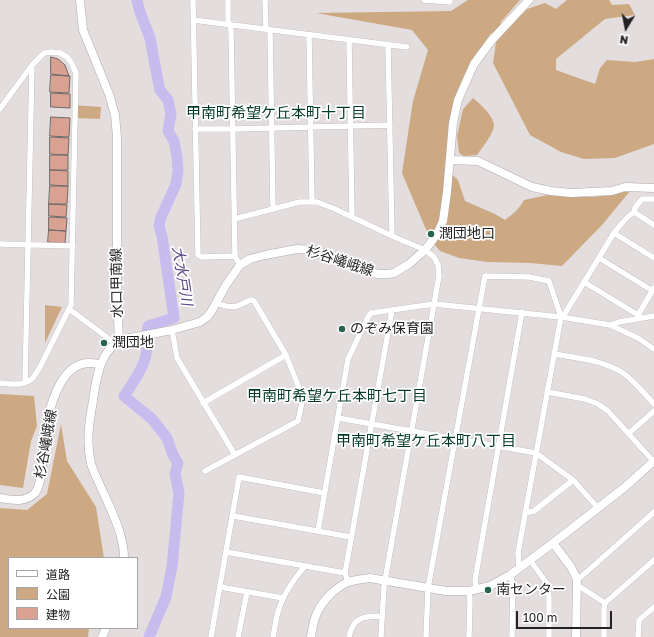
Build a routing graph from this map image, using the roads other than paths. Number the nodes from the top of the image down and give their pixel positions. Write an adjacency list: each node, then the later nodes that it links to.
1 (80, 0): 55 (main road, 水口甲南線)
2 (193, 0): 8 (street)
3 (228, 0): 9 (street)
4 (265, 0): 10 (street)
5 (424, 0): 6 (street)
6 (450, 0)
7 (529, 0): 23 (main road, 杉谷嶬峨線)
8 (193, 20): 9 (street); 21 (street)
9 (229, 25): 10 (street); 22 (street)
10 (268, 29): 11 (street); 20 (street)
11 (309, 35): 12 (street); 19 (street)
12 (349, 40): 13 (street); 17 (street)
13 (388, 44): 14 (street); 18 (street)
14 (407, 47)
15 (32, 65): 16 (street); 35 (street); 36 (street)
16 (0, 109)
17 (351, 126): 18 (street); 19 (street); 29 (street)
18 (390, 126): 33 (street)
19 (311, 127): 20 (street); 26 (street)
20 (272, 128): 22 (street); 27 (street)
21 (195, 129): 22 (street); 38 (street)
22 (232, 129): 30 (street)
23 (450, 160): 24 (main road); 37 (main road, 杉谷嶬峨線)
24 (654, 188)
25 (654, 199): 28 (street)
26 (312, 201): 27 (street); 29 (street)
27 (273, 209): 30 (street)
28 (634, 212): 31 (street); 32 (street)
29 (352, 217): 33 (street)
30 (234, 219): 38 (street)
31 (654, 225)
32 (614, 233): 39 (street); 40 (street)
33 (392, 236): 37 (street)
34 (0, 244): 35 (street)
35 (28, 244): 36 (street); 60 (street)
36 (73, 246): 47 (street)
37 (425, 250): 41 (main road, 杉谷嶬峨線); 45 (street)
38 (235, 256): 41 (street)
39 (599, 258): 42 (street); 43 (street)
40 (654, 258)
41 (240, 265): 44 (main road)
42 (584, 282): 51 (street); 52 (street)
43 (653, 289): 52 (street)
44 (216, 303): 54 (main road); 58 (street)
45 (434, 304): 46 (street); 48 (street); 68 (street)
46 (478, 308): 49 (street); 51 (street); 70 (street)
47 (69, 309): 55 (street); 60 (street)
48 (392, 310): 66 (street); 67 (street)
49 (522, 312): 51 (street); 71 (street)
50 (654, 316): 52 (street)
51 (561, 317): 53 (street); 57 (street)
52 (638, 317): 53 (street)
53 (610, 325): 56 (street)
54 (172, 330): 55 (main road); 63 (street)
55 (117, 343): 59 (main road)
56 (654, 349)
57 (554, 354): 62 (street); 64 (street)
58 (286, 355): 63 (street); 73 (street)
59 (100, 365): 78 (main road, 杉谷嶬峨線); 87 (main road)
60 (25, 382): 61 (street)
61 (0, 383)
62 (548, 392): 69 (street); 72 (street)
63 (203, 403): 73 (street)
64 (654, 404)
65 (654, 410): 69 (street)
66 (338, 418): 67 (street); 77 (street)
67 (372, 424): 68 (street); 84 (street)
68 (412, 431): 70 (street); 94 (street)
69 (629, 433): 74 (street)
70 (456, 438): 71 (street); 98 (street)
71 (499, 446): 72 (street); 99 (street)
72 (536, 453): 76 (street); 81 (street)
73 (235, 455): 75 (street)
74 (654, 461): 79 (main road)
75 (205, 471)
76 (573, 480): 79 (street); 81 (street)
77 (324, 493): 82 (street); 83 (street)
78 (0, 498)
79 (598, 508): 85 (main road)
80 (654, 512): 96 (street)
81 (525, 513): 91 (street)
82 (233, 516): 83 (street); 86 (street)
83 (318, 531): 84 (street)
84 (351, 537): 92 (street)
85 (553, 543): 88 (main road); 96 (main road)
86 (226, 552): 90 (street); 97 (street)
87 (124, 557)
88 (530, 560): 91 (main road); 114 (street)
89 (654, 560): 102 (street)
90 (305, 566): 92 (street); 101 (street)
91 (519, 568): 93 (main road)
92 (345, 573): 95 (street)
93 (510, 575): 99 (main road); 113 (street)
94 (385, 580): 95 (main road); 98 (main road); 104 (street)
95 (348, 582): 108 (main road)
96 (577, 582): 102 (street); 115 (main road)
97 (220, 587): 100 (street); 105 (street)
98 (428, 588): 99 (main road); 111 (street)
99 (473, 590): 112 (street)
100 (246, 592): 101 (street); 106 (street)
101 (283, 598): 107 (street)
102 (606, 603): 116 (street)
103 (654, 606): 117 (street)
104 (382, 616): 109 (street); 110 (street)
105 (211, 637)
106 (238, 637)
107 (273, 637)
108 (311, 637)
109 (349, 637)
110 (382, 637)
111 (426, 637)
112 (469, 637)
113 (512, 637)
114 (548, 637)
115 (576, 637)
116 (604, 637)
117 (638, 637)

